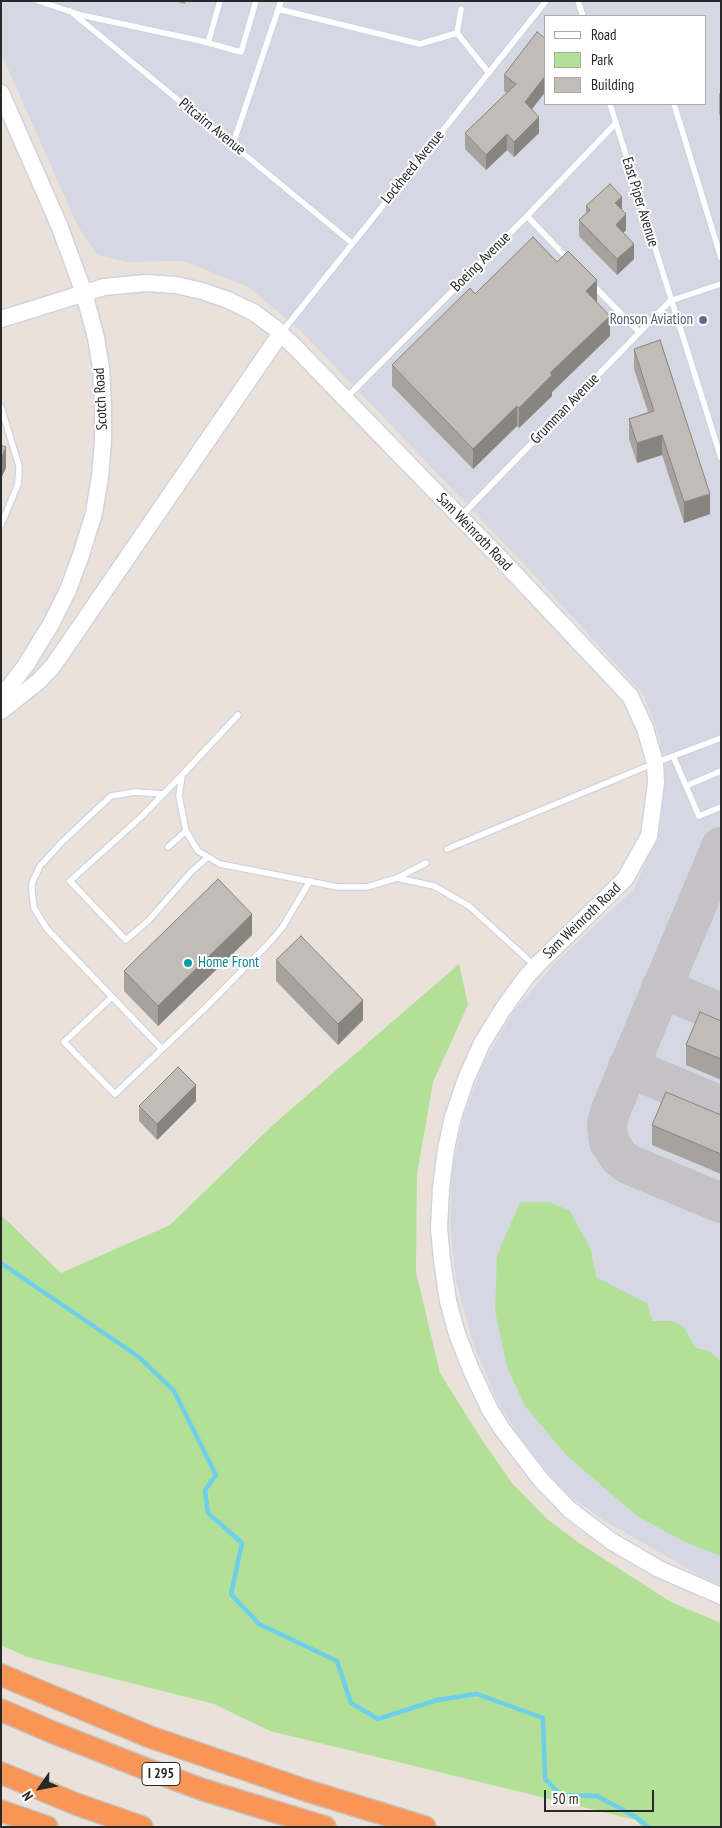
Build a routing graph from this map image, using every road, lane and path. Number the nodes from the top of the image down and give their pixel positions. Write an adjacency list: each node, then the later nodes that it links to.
1 (38, 1): 9 (lane)
2 (220, 1): 12 (lane)
3 (256, 1): 12 (lane)
4 (281, 1): 7 (lane)
5 (546, 1): 13 (lane, Lockheed Avenue)
6 (578, 1): 10 (lane)
7 (278, 9): 11 (lane); 18 (lane)
8 (461, 9): 11 (lane)
9 (70, 11): 12 (lane); 18 (lane, Pitcairn Avenue)
10 (583, 15)
11 (457, 33): 13 (lane)
12 (208, 43)
13 (489, 73): 20 (lane, Lockheed Avenue)
14 (1, 93): 25 (street, Scotch Road)
15 (610, 105): 17 (lane, East Piper Avenue)
16 (674, 105): 21 (lane)
17 (616, 123): 19 (lane, Boeing Avenue); 26 (lane, East Piper Avenue)
18 (233, 144): 20 (lane, Pitcairn Avenue)
19 (527, 216): 22 (lane); 30 (lane, Boeing Avenue)
20 (352, 244): 29 (lane, Lockheed Avenue)
21 (721, 258)
22 (573, 264)
23 (586, 278): 28 (lane)
24 (721, 284): 26 (lane)
25 (84, 293): 27 (street, Sam Weinroth Road); 29 (street, Sam Weinroth Road); 35 (street, Scotch Road)
26 (670, 301): 28 (lane, Grumman Avenue); 32 (lane, East Piper Avenue)
27 (1, 319)
28 (639, 332): 33 (lane, Grumman Avenue)
29 (281, 333): 30 (street, Sam Weinroth Road); 36 (street)
30 (345, 399): 33 (street, Sam Weinroth Road)
31 (1, 407): 34 (lane)
32 (721, 458)
33 (459, 517): 40 (street, Sam Weinroth Road)
34 (1, 525)
35 (1, 698)
36 (1, 711)
37 (238, 715): 42 (lane)
38 (721, 738): 39 (lane)
39 (673, 756): 40 (lane); 43 (lane)
40 (655, 763): 48 (lane); 53 (street, Sam Weinroth Road)
41 (721, 771): 43 (lane)
42 (182, 775): 44 (lane); 46 (lane)
43 (686, 786): 45 (lane)
44 (163, 794): 49 (lane); 54 (lane)
45 (721, 807)
46 (186, 831): 47 (lane); 49 (lane)
47 (168, 847)
48 (447, 849)
49 (208, 857): 52 (lane)
50 (426, 863): 51 (lane)
51 (396, 878): 52 (lane); 53 (lane)
52 (310, 881): 55 (lane)
53 (536, 966): 56 (street, Sam Weinroth Road)
54 (112, 997): 55 (lane); 55 (lane)
55 (162, 1049)
56 (721, 1596)
57 (1, 1675): 64 (highway)
58 (1, 1710): 63 (highway, I 295)
59 (1, 1773): 62 (highway)
60 (1, 1810): 61 (highway)
61 (47, 1827)
62 (142, 1827)
63 (325, 1827)
64 (425, 1827)

